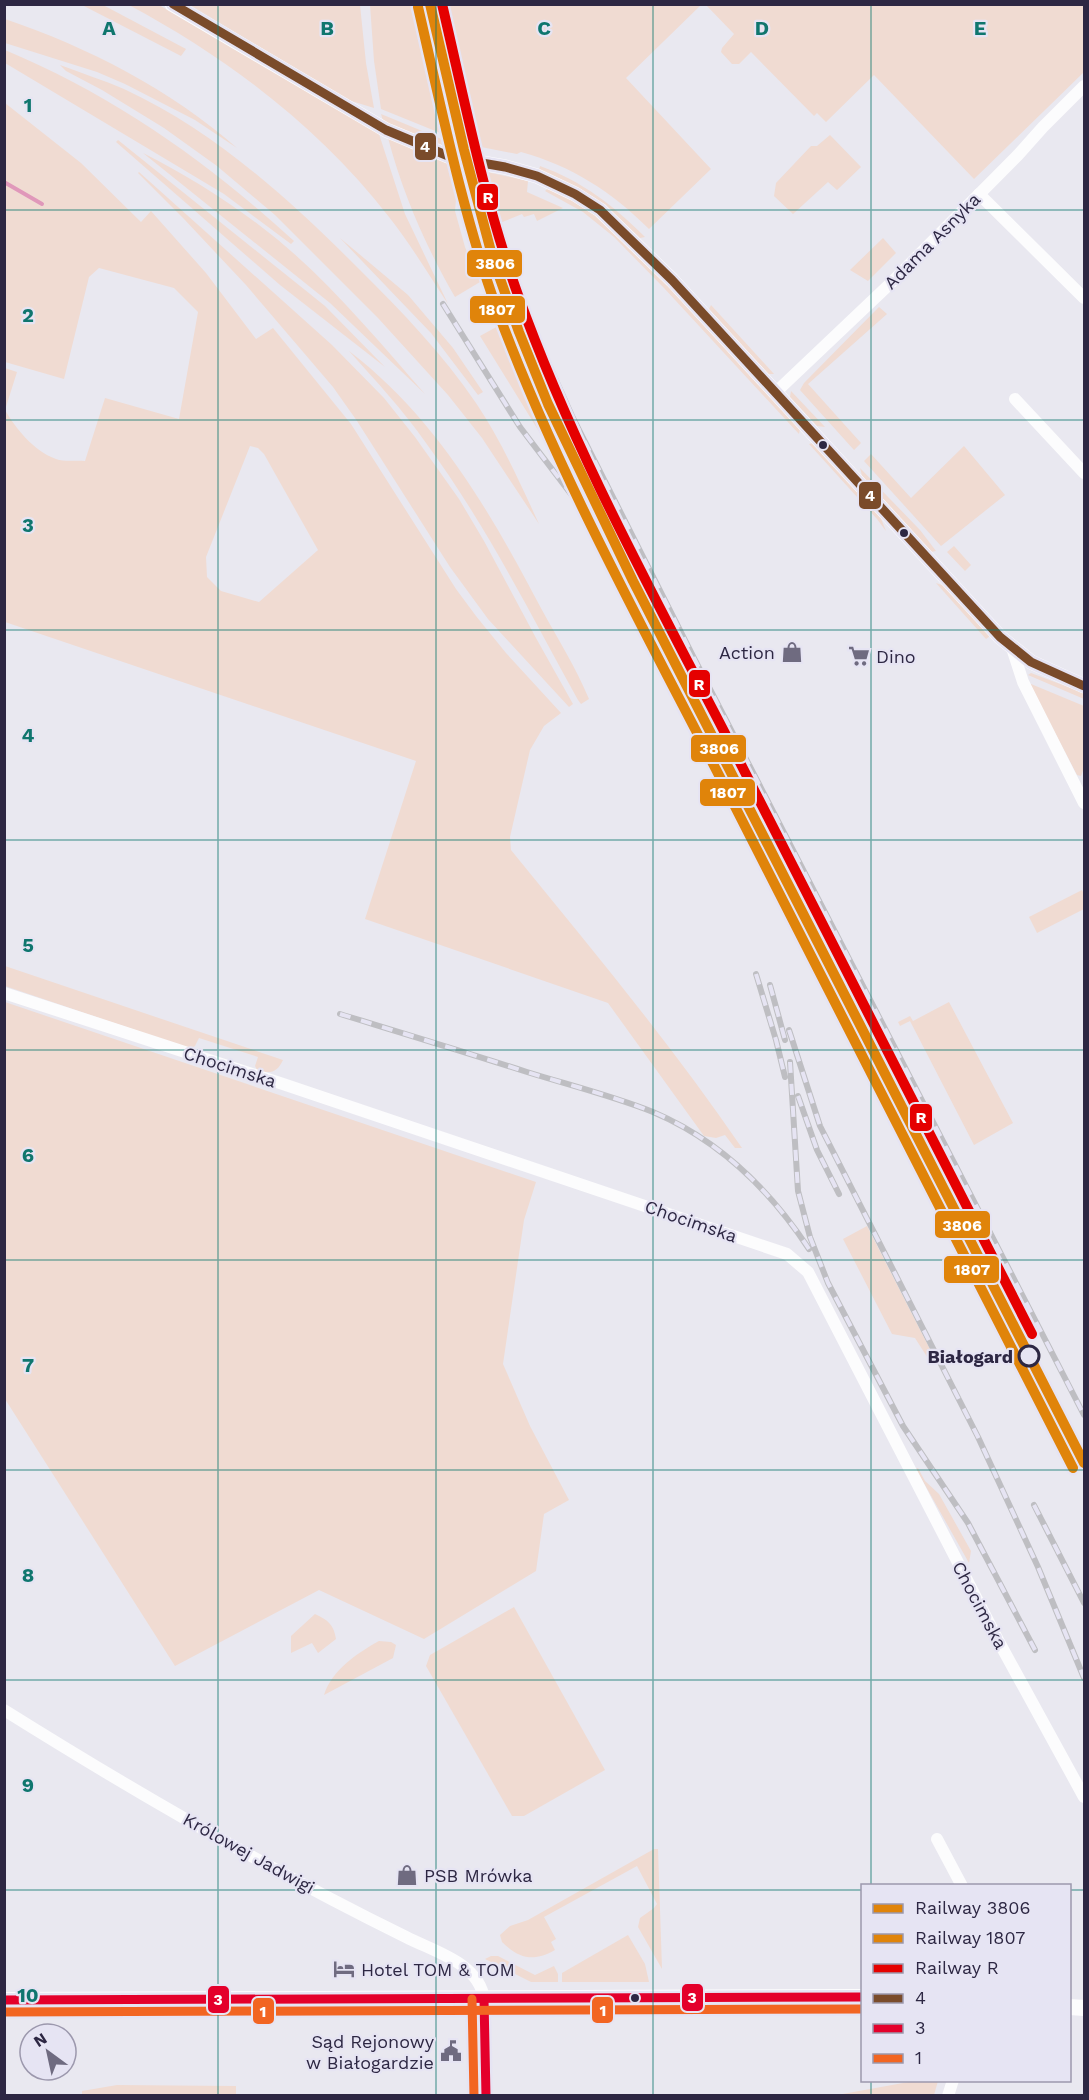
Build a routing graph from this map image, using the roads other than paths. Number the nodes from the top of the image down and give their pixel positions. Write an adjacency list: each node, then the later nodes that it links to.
1 (172, 4): 5 (street)
2 (1084, 86): 3 (street, Adama Asnyka)
3 (979, 194): 4 (street); 5 (street, Adama Asnyka)
4 (1084, 298)
5 (776, 392): 8 (street)
6 (1015, 399): 7 (street)
7 (1084, 473)
8 (1012, 648): 9 (street); 10 (street)
9 (1084, 686)
10 (1084, 803)
11 (4, 993): 13 (street, Chocimska)
12 (4, 1710): 17 (street, Królowej Jadwigi)
13 (1084, 1797)
14 (937, 1839): 15 (street)
15 (961, 1884)
16 (861, 1997): 17 (main road)
17 (484, 1999): 18 (main road); 19 (street)
18 (4, 2000)
19 (486, 2096)

